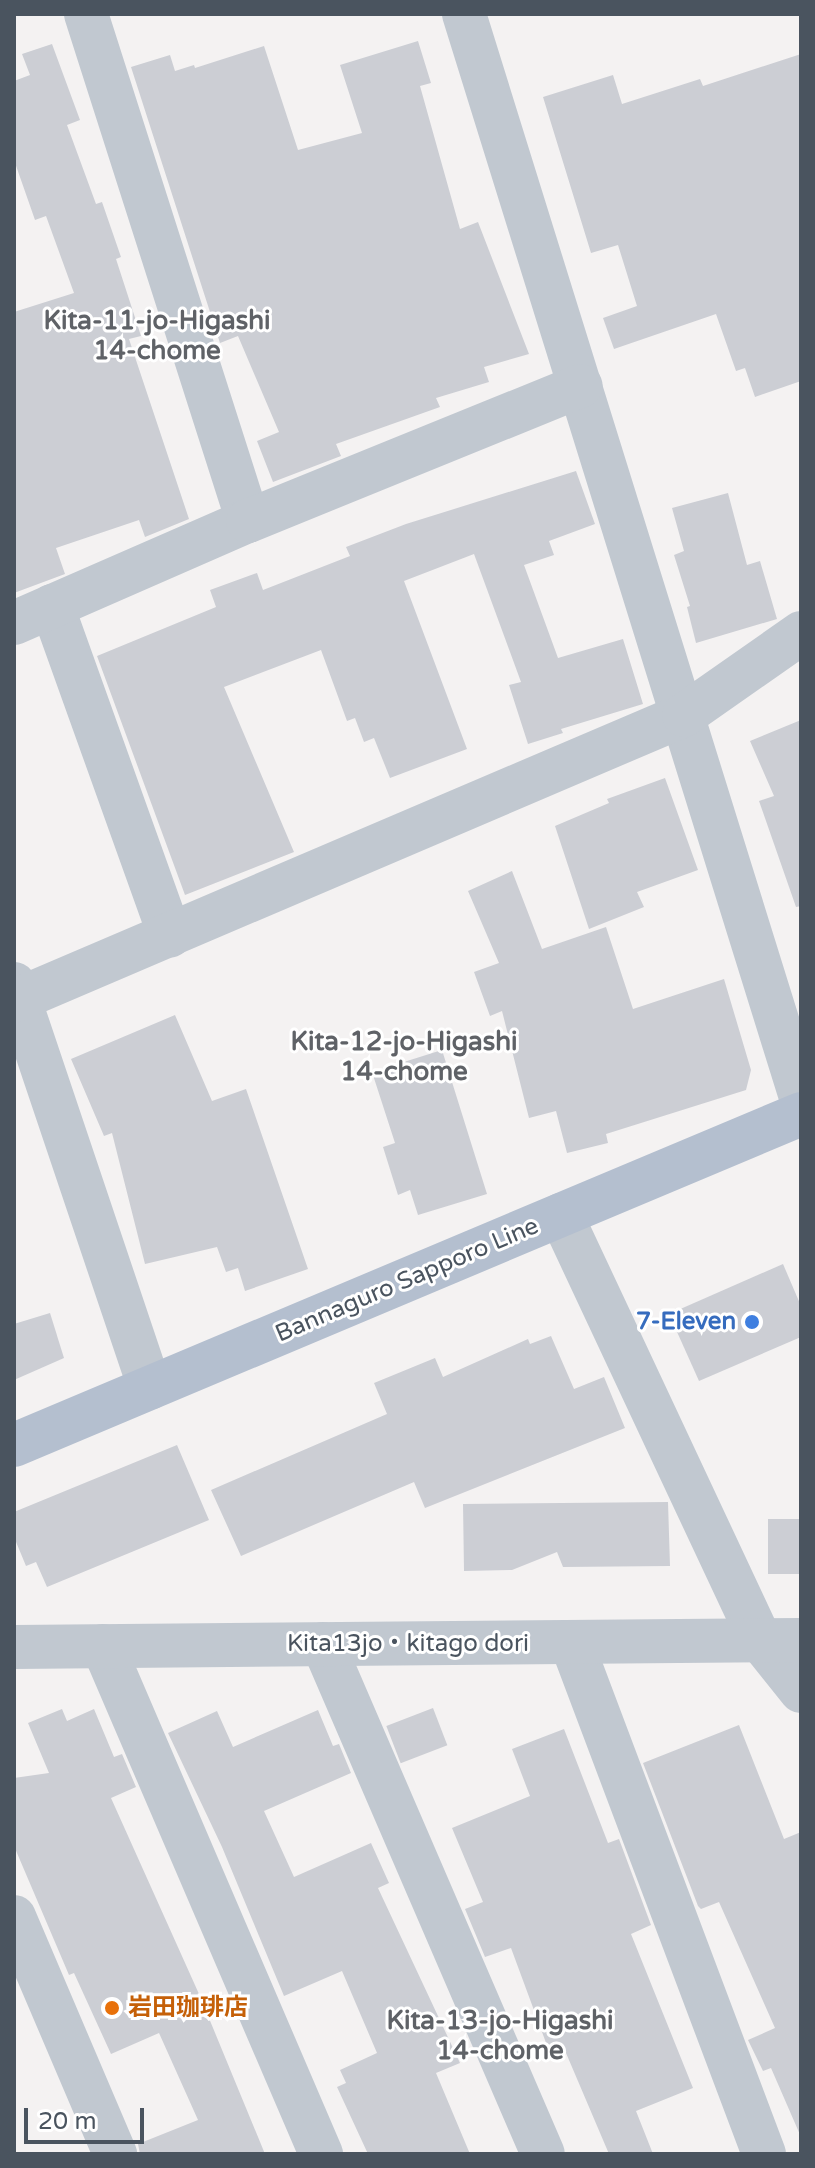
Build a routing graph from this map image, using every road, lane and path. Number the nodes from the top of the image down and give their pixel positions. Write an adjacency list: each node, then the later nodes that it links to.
1 (86, 14): 4 (street)
2 (464, 14): 3 (street)
3 (581, 386): 4 (street); 7 (street)
4 (248, 521): 5 (street)
5 (33, 614): 8 (street)
6 (801, 633): 7 (street)
7 (684, 715): 8 (street); 10 (street)
8 (170, 935): 9 (street)
9 (16, 994): 13 (street)
10 (801, 1097)
11 (801, 1114): 12 (main road, Bannaguro Sapporo Line)
12 (561, 1215): 13 (main road, Bannaguro Sapporo Line); 15 (street)
13 (150, 1388): 14 (main road, Bannaguro Sapporo Line)
14 (14, 1445)
15 (781, 1641): 17 (street, Kita13jo・kitago dori); 20 (street)
16 (323, 1644): 17 (street, Kita13jo・kitago dori); 18 (street, Kita13jo・kitago dori); 24 (street)
17 (572, 1644): 25 (street)
18 (103, 1646): 19 (street, Kita13jo・kitago dori); 23 (street)
19 (14, 1647)
20 (801, 1691)
21 (14, 1917): 22 (street)
22 (115, 2154)
23 (321, 2154)
24 (543, 2154)
25 (764, 2154)

